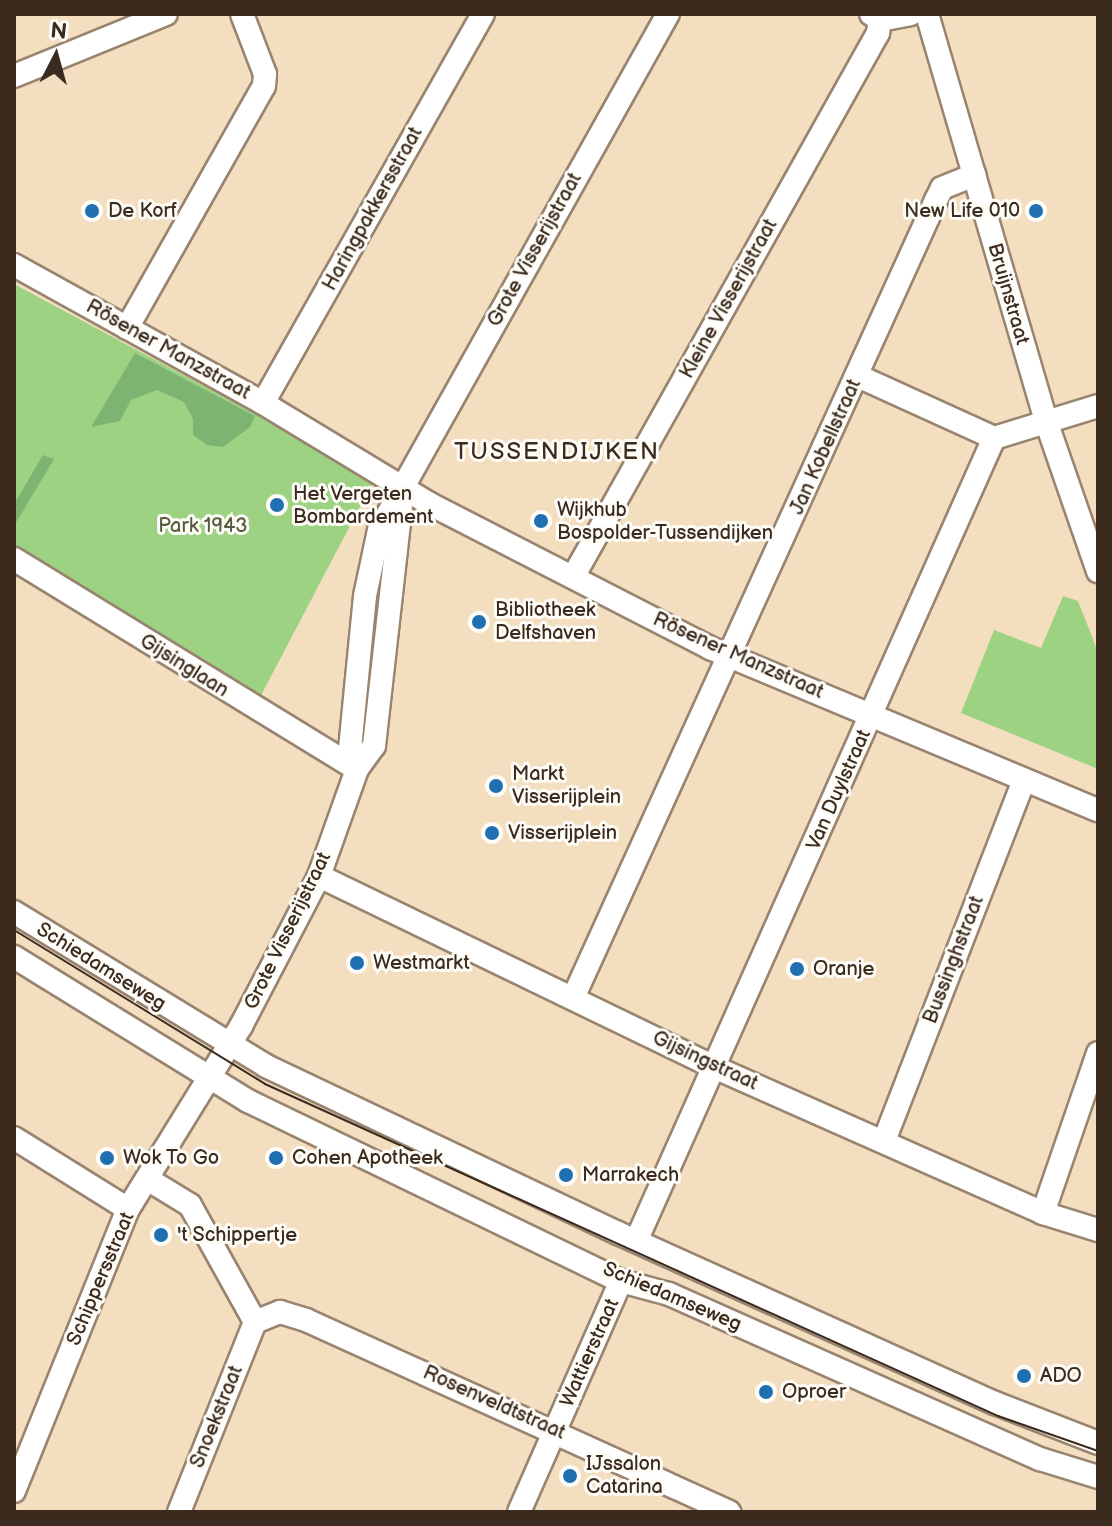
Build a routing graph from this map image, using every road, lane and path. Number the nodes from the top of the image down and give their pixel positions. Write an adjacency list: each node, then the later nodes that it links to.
1 (166, 14): 8 (street)
2 (242, 14): 11 (street)
3 (483, 14): 13 (street, Haringpakkersstraat)
4 (668, 14): 17 (street, Grote Visserijstraat)
5 (910, 14): 7 (street)
6 (927, 14): 9 (street, Bruijnstraat)
7 (876, 17): 20 (street, Kleine Visserijstraat)
8 (14, 76)
9 (974, 175): 12 (street, Jan Kobellstraat); 15 (street, Bruijnstraat)
10 (14, 265): 11 (street, Rösener Manzstraat)
11 (127, 328): 13 (street, Rösener Manzstraat)
12 (858, 376): 16 (street); 21 (street, Jan Kobellstraat)
13 (263, 403): 17 (street, Rösener Manzstraat)
14 (1098, 406): 15 (street)
15 (1046, 421): 16 (street); 19 (street, Bruijnstraat)
16 (994, 438): 22 (street, Van Duylstraat)
17 (403, 487): 20 (street, Rösener Manzstraat); 23 (street, Grote Visserijstraat)
18 (14, 559): 23 (street, Gijsinglaan)
19 (1098, 571)
20 (573, 577): 21 (street, Rösener Manzstraat)
21 (731, 655): 22 (street, Rösener Manzstraat); 29 (street, Jan Kobellstraat)
22 (871, 717): 24 (street, Rösener Manzstraat); 32 (street, Van Duylstraat)
23 (357, 769): 26 (street, Grote Visserijstraat)
24 (1024, 780): 25 (street, Rösener Manzstraat); 35 (street, Bussinghstraat)
25 (1098, 810)
26 (319, 876): 29 (street, Gijsingstraat); 30 (street, Grote Visserijstraat)
27 (14, 912): 30 (street, Schiedamseweg)
28 (14, 957): 33 (street, Schiedamseweg)
29 (573, 998): 32 (street, Gijsingstraat)
30 (230, 1046): 33 (street); 40 (street, Schiedamseweg)
31 (1098, 1053): 38 (street)
32 (716, 1068): 35 (street, Gijsingstraat); 40 (street, Van Duylstraat)
33 (210, 1079): 36 (street, Schippersstraat); 41 (street, Schiedamseweg)
34 (14, 1138): 37 (street)
35 (884, 1141): 38 (street, Gijsingstraat)
36 (149, 1180): 37 (street, Schippersstraat); 42 (street)
37 (128, 1209): 46 (street, Schippersstraat)
38 (1043, 1213): 39 (street, Gijsingstraat)
39 (1098, 1230)
40 (637, 1239): 44 (street, Schiedamseweg)
41 (621, 1281): 43 (street, Wattierstraat); 45 (street, Schiedamseweg)
42 (255, 1322): 43 (street, Rosenveldtstraat); 47 (street, Snoekstraat)
43 (556, 1431): 48 (street, Wattierstraat); 49 (street, Rosenveldtstraat)
44 (1098, 1443)
45 (1098, 1477)
46 (14, 1491)
47 (179, 1512)
48 (519, 1512)
49 (730, 1512)

